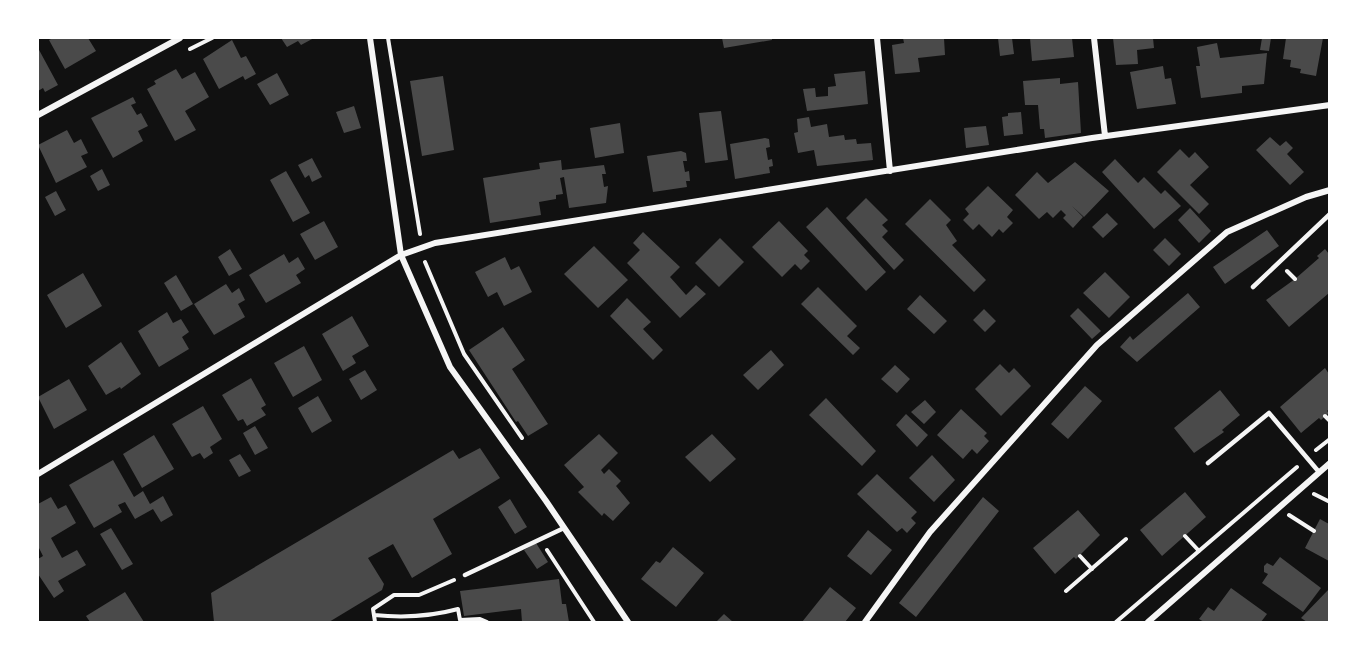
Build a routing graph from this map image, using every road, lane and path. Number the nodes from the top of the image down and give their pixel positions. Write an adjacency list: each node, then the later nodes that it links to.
1 (180, 38): 7 (street)
2 (370, 38): 14 (street)
3 (388, 38): 12 (path)
4 (877, 38): 9 (street)
5 (1094, 38): 8 (street)
6 (1329, 105): 8 (street)
7 (38, 115)
8 (1105, 136): 9 (street)
9 (890, 171): 13 (street)
10 (1329, 190): 45 (street)
11 (1329, 214): 18 (lane)
12 (432, 234)
13 (422, 248): 14 (street); 16 (path)
14 (401, 255): 17 (street); 26 (street)
15 (432, 256): 16 (path)
16 (424, 260): 17 (path); 21 (path)
17 (407, 268): 28 (street)
18 (1253, 287)
19 (1325, 416): 20 (path)
20 (1329, 421)
21 (523, 440)
22 (1307, 458): 23 (lane); 25 (lane); 33 (path)
23 (1208, 463)
24 (1329, 463): 25 (street)
25 (1319, 472): 27 (street)
26 (38, 474)
27 (1281, 506): 29 (path); 47 (street)
28 (564, 528): 32 (lane); 44 (street)
29 (1314, 531)
30 (1185, 536): 33 (path)
31 (1126, 539): 35 (path)
32 (540, 540): 36 (lane); 43 (path)
33 (1199, 551): 46 (path)
34 (1080, 556): 35 (path)
35 (1092, 569): 37 (path)
36 (465, 575): 38 (path)
37 (1066, 591)
38 (374, 615): 39 (path); 40 (path)
39 (402, 617): 41 (path); 42 (path)
40 (375, 622)
41 (404, 622)
42 (487, 622)
43 (594, 622)
44 (628, 622)
45 (865, 622)
46 (1116, 622)
47 (1148, 622)

